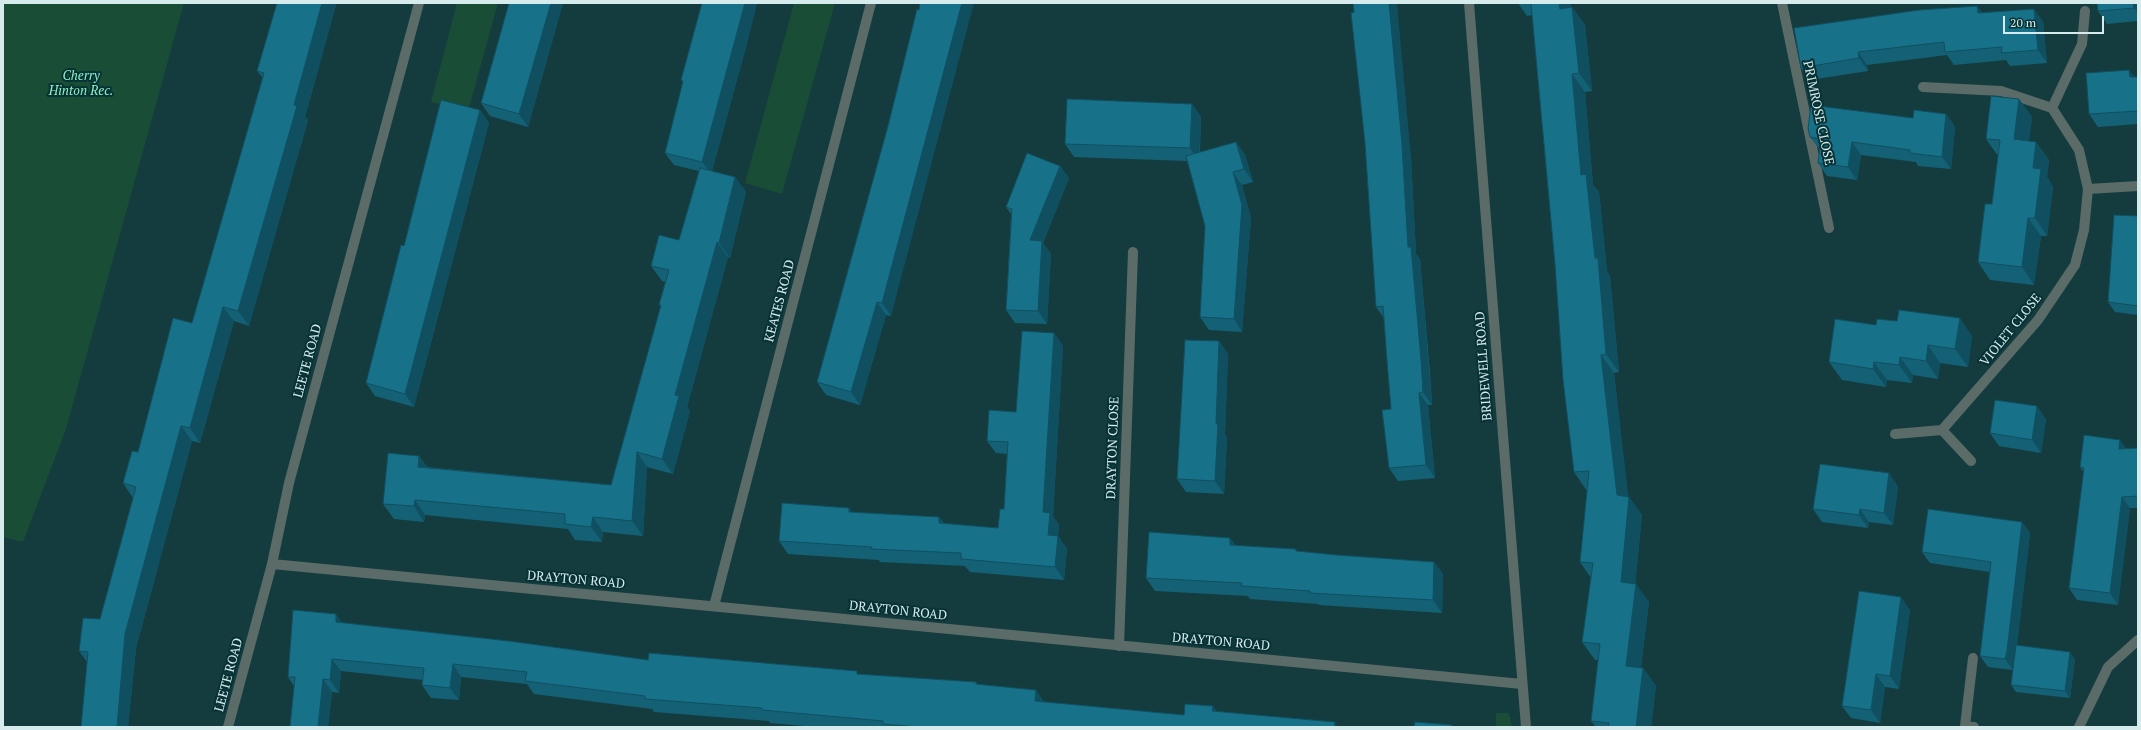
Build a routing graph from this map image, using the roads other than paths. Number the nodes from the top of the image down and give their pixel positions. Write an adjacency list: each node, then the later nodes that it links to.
1 (419, 3): 15 (street, LEETE ROAD)
2 (871, 3): 16 (street, KEATES ROAD)
3 (1469, 3): 20 (street, BRIDEWELL ROAD)
4 (1782, 3): 10 (street, PRIMROSE CLOSE)
5 (2085, 11): 7 (street)
6 (1923, 87): 7 (street)
7 (2052, 108): 9 (street, VIOLET CLOSE)
8 (2138, 186): 9 (street)
9 (2088, 188): 12 (street, VIOLET CLOSE)
10 (1829, 228)
11 (1133, 252): 18 (street, DRAYTON CLOSE)
12 (1942, 430): 13 (street); 14 (street)
13 (1895, 434)
14 (1971, 461)
15 (272, 564): 16 (street, DRAYTON ROAD); 21 (street, LEETE ROAD)
16 (714, 606): 18 (street, DRAYTON ROAD)
17 (2138, 640): 24 (street)
18 (1119, 646): 20 (street, DRAYTON ROAD)
19 (1973, 658): 23 (street)
20 (1522, 684): 22 (street, BRIDEWELL ROAD)
21 (228, 727)
22 (1526, 727)
23 (1974, 727)
24 (2079, 727)

